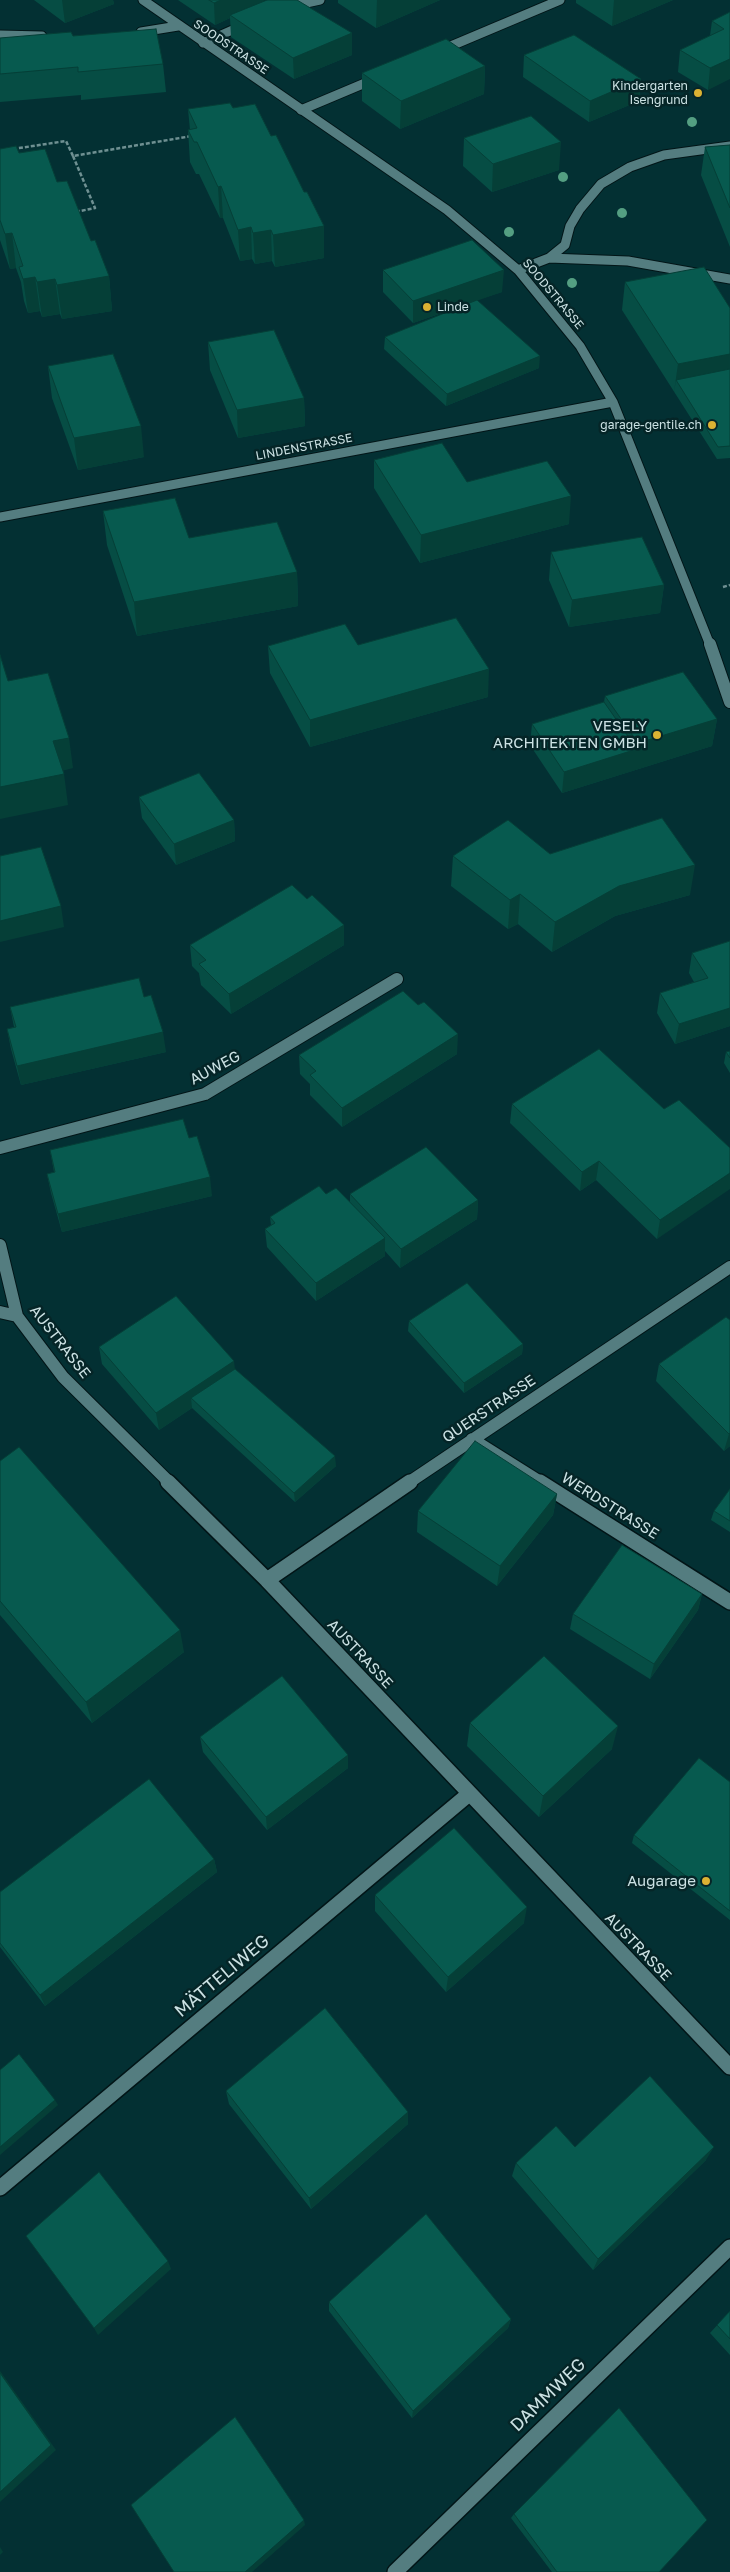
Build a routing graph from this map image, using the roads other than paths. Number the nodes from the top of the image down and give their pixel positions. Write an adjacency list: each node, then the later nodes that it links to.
1 (143, 0): 6 (street, SOODSTRASSE)
2 (320, 0): 4 (street)
3 (560, 0): 11 (street)
4 (280, 10)
5 (252, 22): 10 (street)
6 (178, 26): 7 (street); 10 (street, SOODSTRASSE)
7 (134, 33)
8 (0, 35): 9 (street)
9 (55, 37)
10 (203, 42): 13 (street, SOODSTRASSE)
11 (427, 56)
12 (382, 75): 13 (street)
13 (301, 110): 16 (street, SOODSTRASSE)
14 (730, 146): 15 (street)
15 (549, 258): 16 (street); 17 (street)
16 (518, 270): 18 (street, SOODSTRASSE)
17 (730, 279)
18 (613, 402): 19 (street, LINDENSTRASSE); 20 (street, SOODSTRASSE)
19 (0, 517)
20 (730, 702)
21 (397, 979): 22 (street, AUWEG)
22 (0, 1148)
23 (0, 1245): 26 (street, AUSTRASSE)
24 (730, 1267): 27 (street, QUERSTRASSE)
25 (0, 1312): 26 (street)
26 (17, 1316): 28 (street, AUSTRASSE)
27 (472, 1439): 28 (street, QUERSTRASSE); 29 (street, WERDSTRASSE)
28 (267, 1580): 30 (street, AUSTRASSE)
29 (730, 1602)
30 (469, 1794): 31 (street, AUSTRASSE); 32 (street, MÄTTELIWEG)
31 (730, 2067)
32 (0, 2188)
33 (730, 2247): 34 (street, DAMMWEG)
34 (394, 2572)

